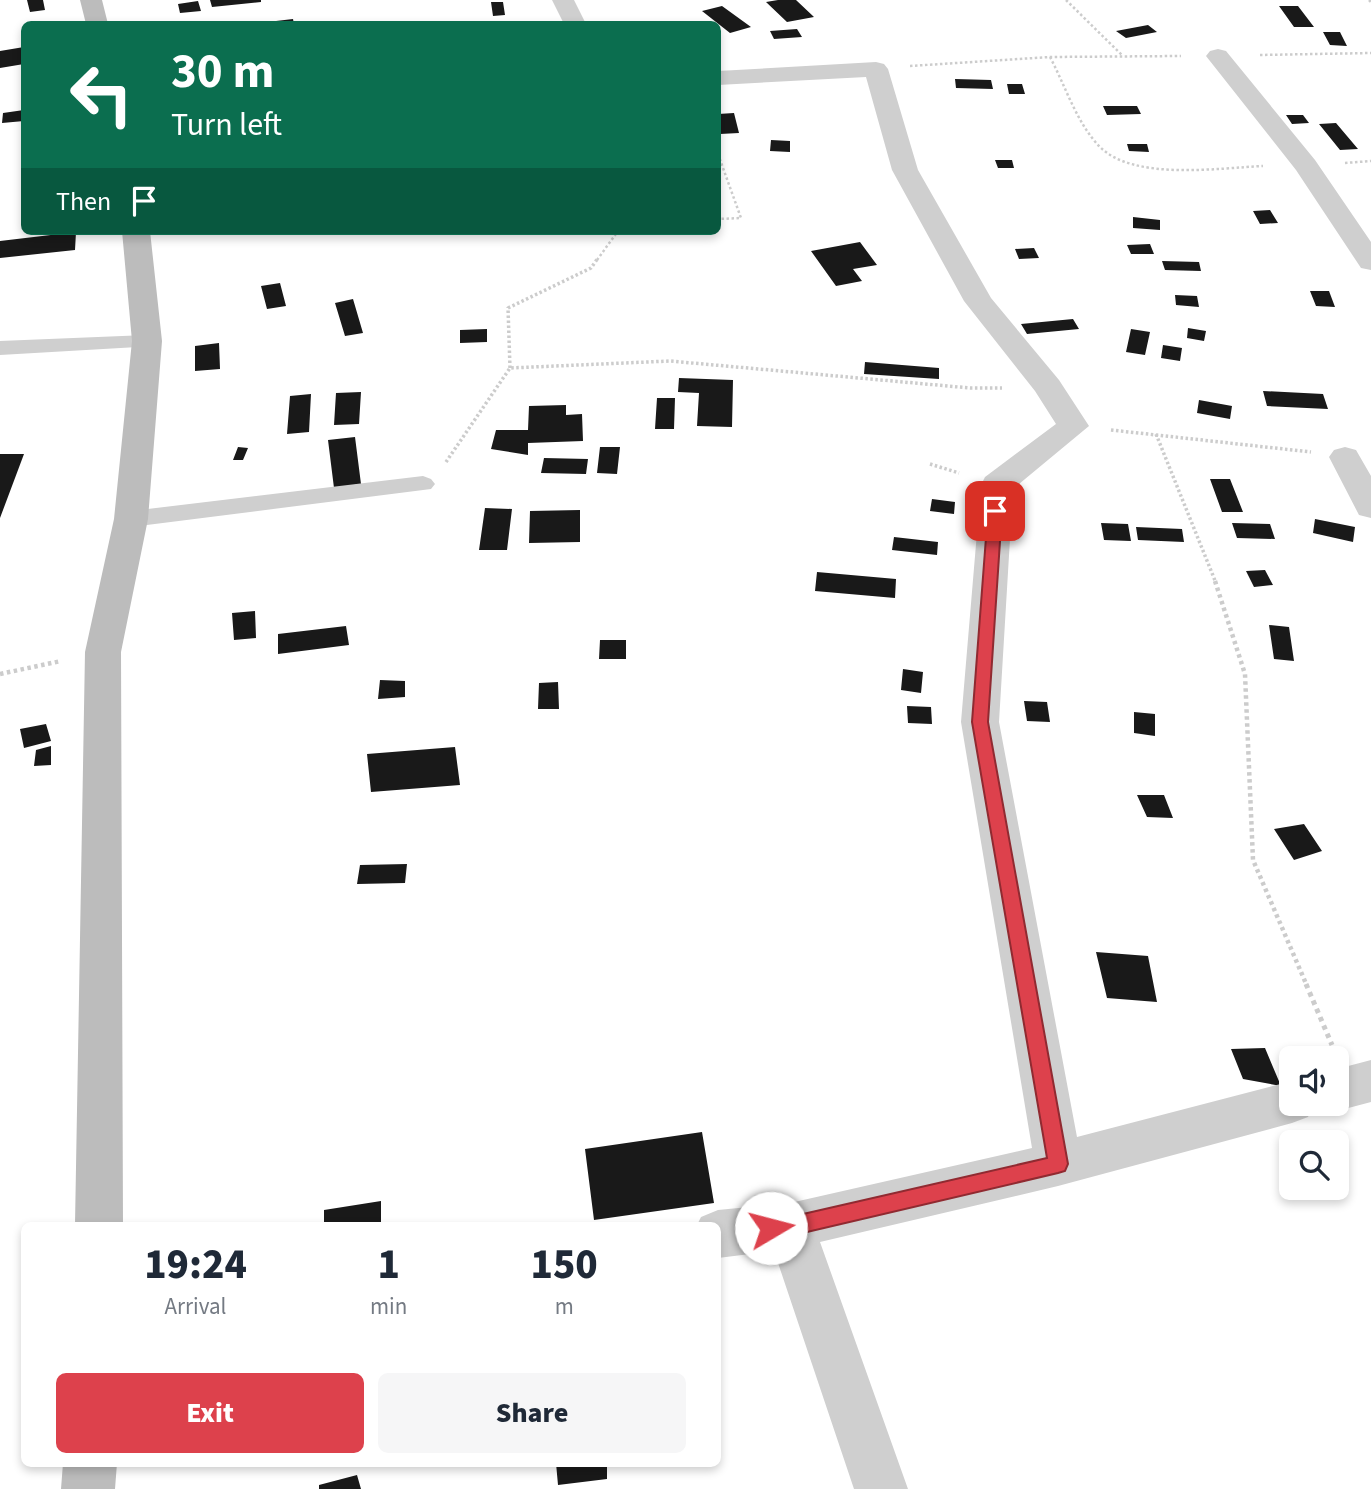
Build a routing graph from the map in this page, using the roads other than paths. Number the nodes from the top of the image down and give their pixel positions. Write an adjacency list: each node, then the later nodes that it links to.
1 (91, 0): 3 (street)
2 (563, 0): 4 (street)
3 (96, 21)
4 (574, 21)
5 (1218, 56): 8 (street)
6 (721, 78): 16 (street)
7 (136, 235): 9 (street)
8 (1371, 262)
9 (147, 341): 10 (lane); 14 (street)
10 (0, 348)
11 (1345, 457): 13 (street)
12 (424, 484): 14 (lane)
13 (1371, 507)
14 (131, 519): 17 (street)
15 (1279, 1105): 16 (street)
16 (1058, 1164): 18 (street)
17 (99, 1222)
18 (790, 1226): 19 (street); 22 (street)
19 (721, 1234)
20 (90, 1467): 21 (street)
21 (88, 1489)
22 (881, 1489)

